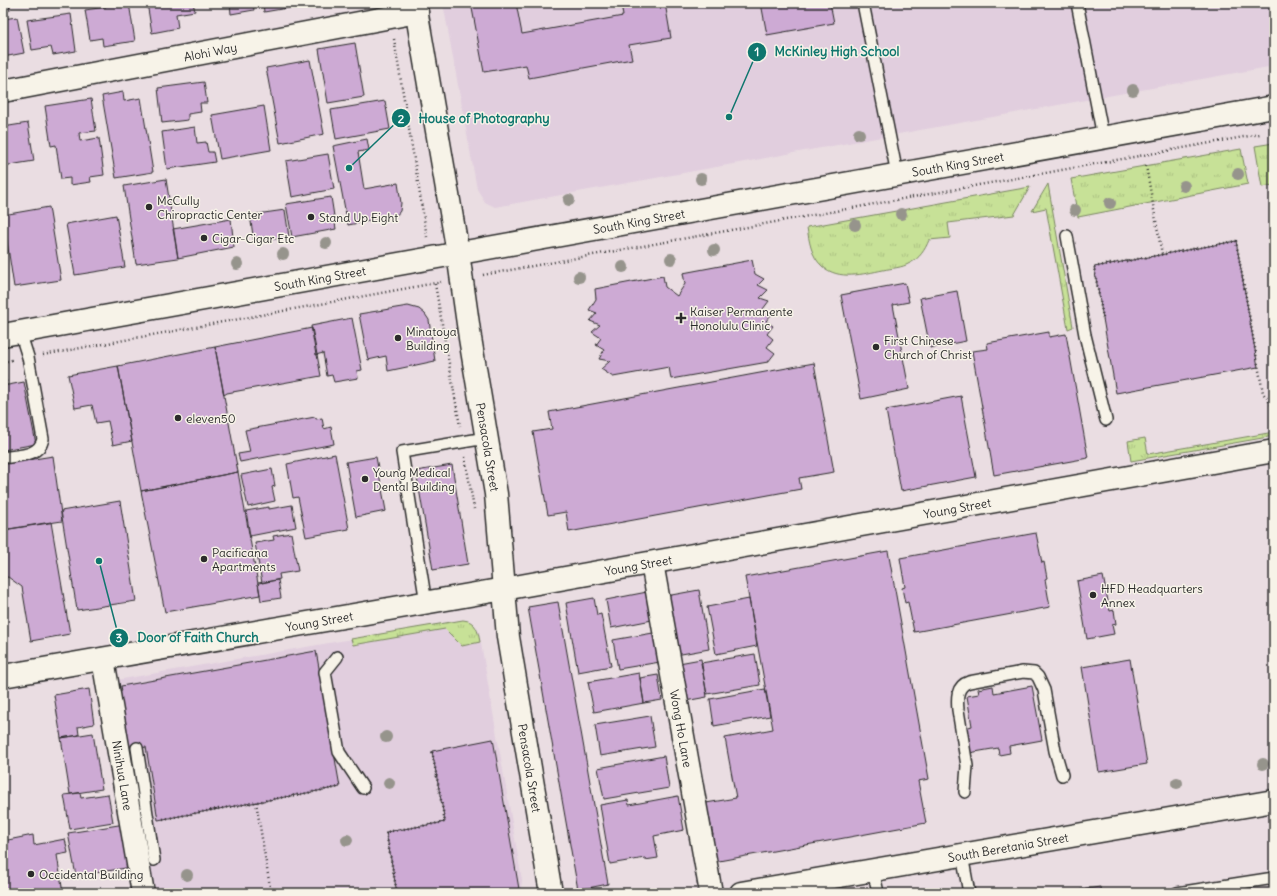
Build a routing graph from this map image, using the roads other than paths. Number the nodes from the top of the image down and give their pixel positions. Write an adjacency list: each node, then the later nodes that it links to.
1 (863, 3): 7 (lane)
2 (1077, 3): 6 (lane)
3 (416, 8): 4 (main road, Alohi Way); 9 (main road, Pensacola Street)
4 (3, 91)
5 (1274, 107): 6 (main road, South King Street)
6 (1103, 137): 7 (main road, South King Street)
7 (897, 174): 9 (main road, South King Street)
8 (1067, 236): 11 (lane)
9 (458, 253): 10 (main road, South King Street); 12 (main road, Pensacola Street)
10 (12, 333): 14 (lane)
11 (1106, 420)
12 (486, 438): 16 (main road, Pensacola Street); 17 (lane)
13 (1274, 450): 15 (main road, Young Street)
14 (3, 458)
15 (652, 563): 16 (main road, Young Street); 33 (main road, Wong Ho Lane)
16 (504, 590): 17 (main road, Young Street); 32 (main road, Pensacola Street)
17 (426, 603): 19 (main road, Young Street)
18 (337, 657): 23 (lane)
19 (103, 659): 20 (main road, Young Street); 31 (main road, Ninihua Lane)
20 (3, 676)
21 (137, 748): 27 (lane)
22 (1062, 775): 24 (lane)
23 (363, 788)
24 (966, 792)
25 (1274, 801): 26 (main road, South Beretania Street)
26 (962, 855): 28 (main road, South Beretania Street); 36 (lane)
27 (154, 860)
28 (873, 870): 34 (main road, South Beretania Street); 35 (lane)
29 (1274, 878): 30 (lane)
30 (1232, 889): 37 (lane)
31 (142, 893)
32 (551, 893)
33 (711, 893)
34 (741, 893)
35 (878, 893)
36 (969, 893)
37 (1177, 893)

